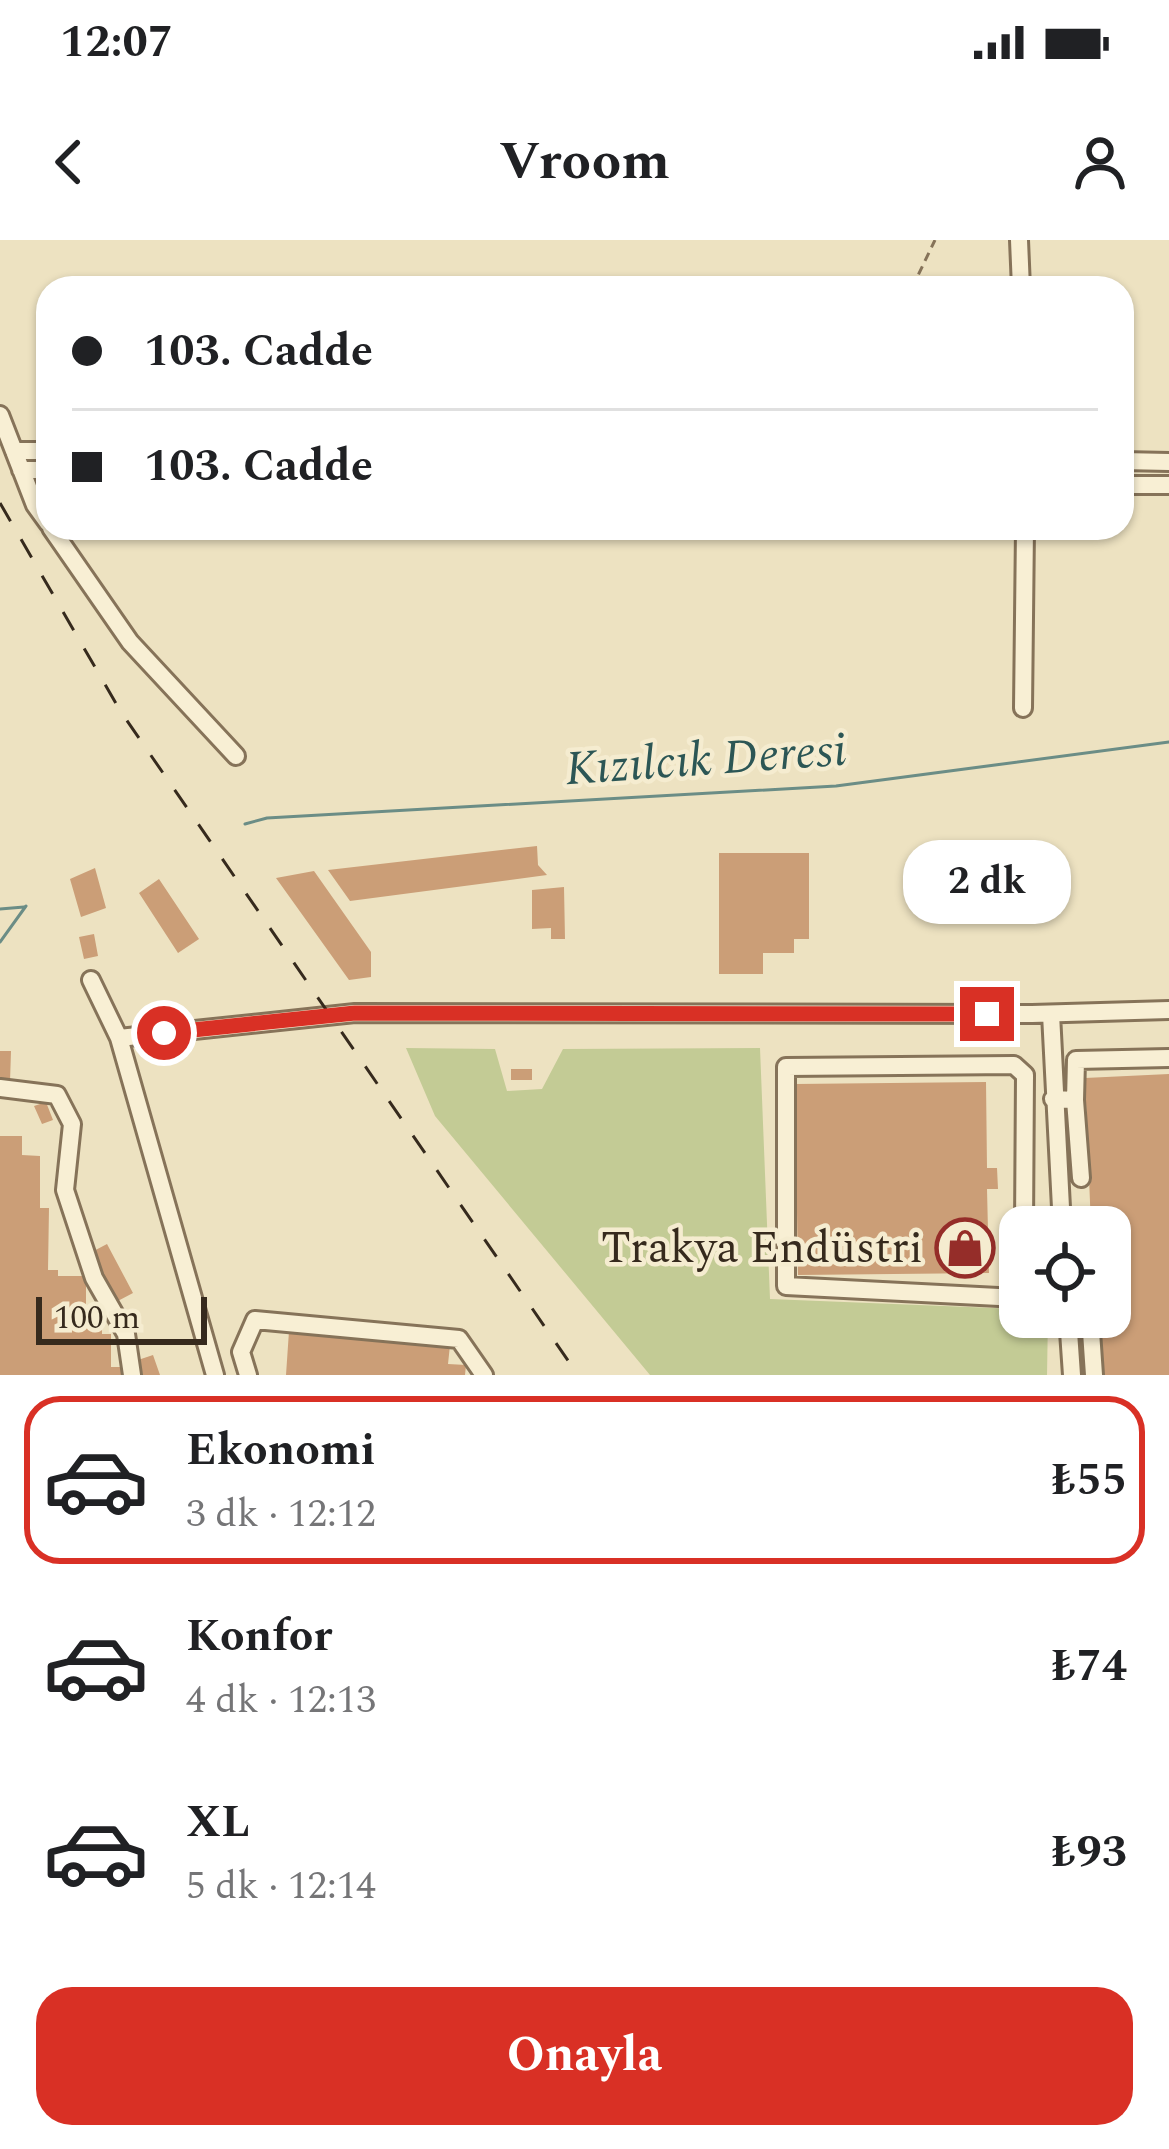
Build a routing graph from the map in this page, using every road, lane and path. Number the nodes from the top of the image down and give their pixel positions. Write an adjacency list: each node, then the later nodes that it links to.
1 (935, 240): 3 (path)
2 (1019, 240): 4 (street)
3 (918, 276)
4 (1020, 276)
5 (0, 415): 6 (street)
6 (14, 451): 7 (street); 10 (street)
7 (36, 451)
8 (1134, 461): 9 (street)
9 (1169, 462)
10 (21, 470): 11 (street); 14 (street)
11 (36, 470)
12 (1134, 485): 13 (street)
13 (1169, 485)
14 (36, 506)
15 (60, 540): 18 (street)
16 (1025, 540): 17 (street)
17 (1023, 708)
18 (236, 756)
19 (91, 980): 22 (street)
20 (1169, 1010): 21 (street)
21 (1051, 1014): 22 (street); 25 (street)
22 (119, 1038): 38 (street)
23 (1169, 1058): 26 (street)
24 (0, 1088): 37 (street)
25 (1052, 1100): 26 (street); 27 (street)
26 (1075, 1100): 29 (street)
27 (1058, 1167): 28 (street); 30 (street)
28 (1025, 1168): 31 (street); 34 (street)
29 (1081, 1178)
30 (1059, 1187): 31 (street); 33 (street)
31 (1024, 1188): 32 (street)
32 (1024, 1206)
33 (1060, 1206)
34 (999, 1297)
35 (1069, 1338): 41 (street)
36 (1091, 1338): 42 (street)
37 (132, 1375)
38 (215, 1375)
39 (248, 1375): 40 (street)
40 (484, 1375)
41 (1072, 1375)
42 (1094, 1375)

